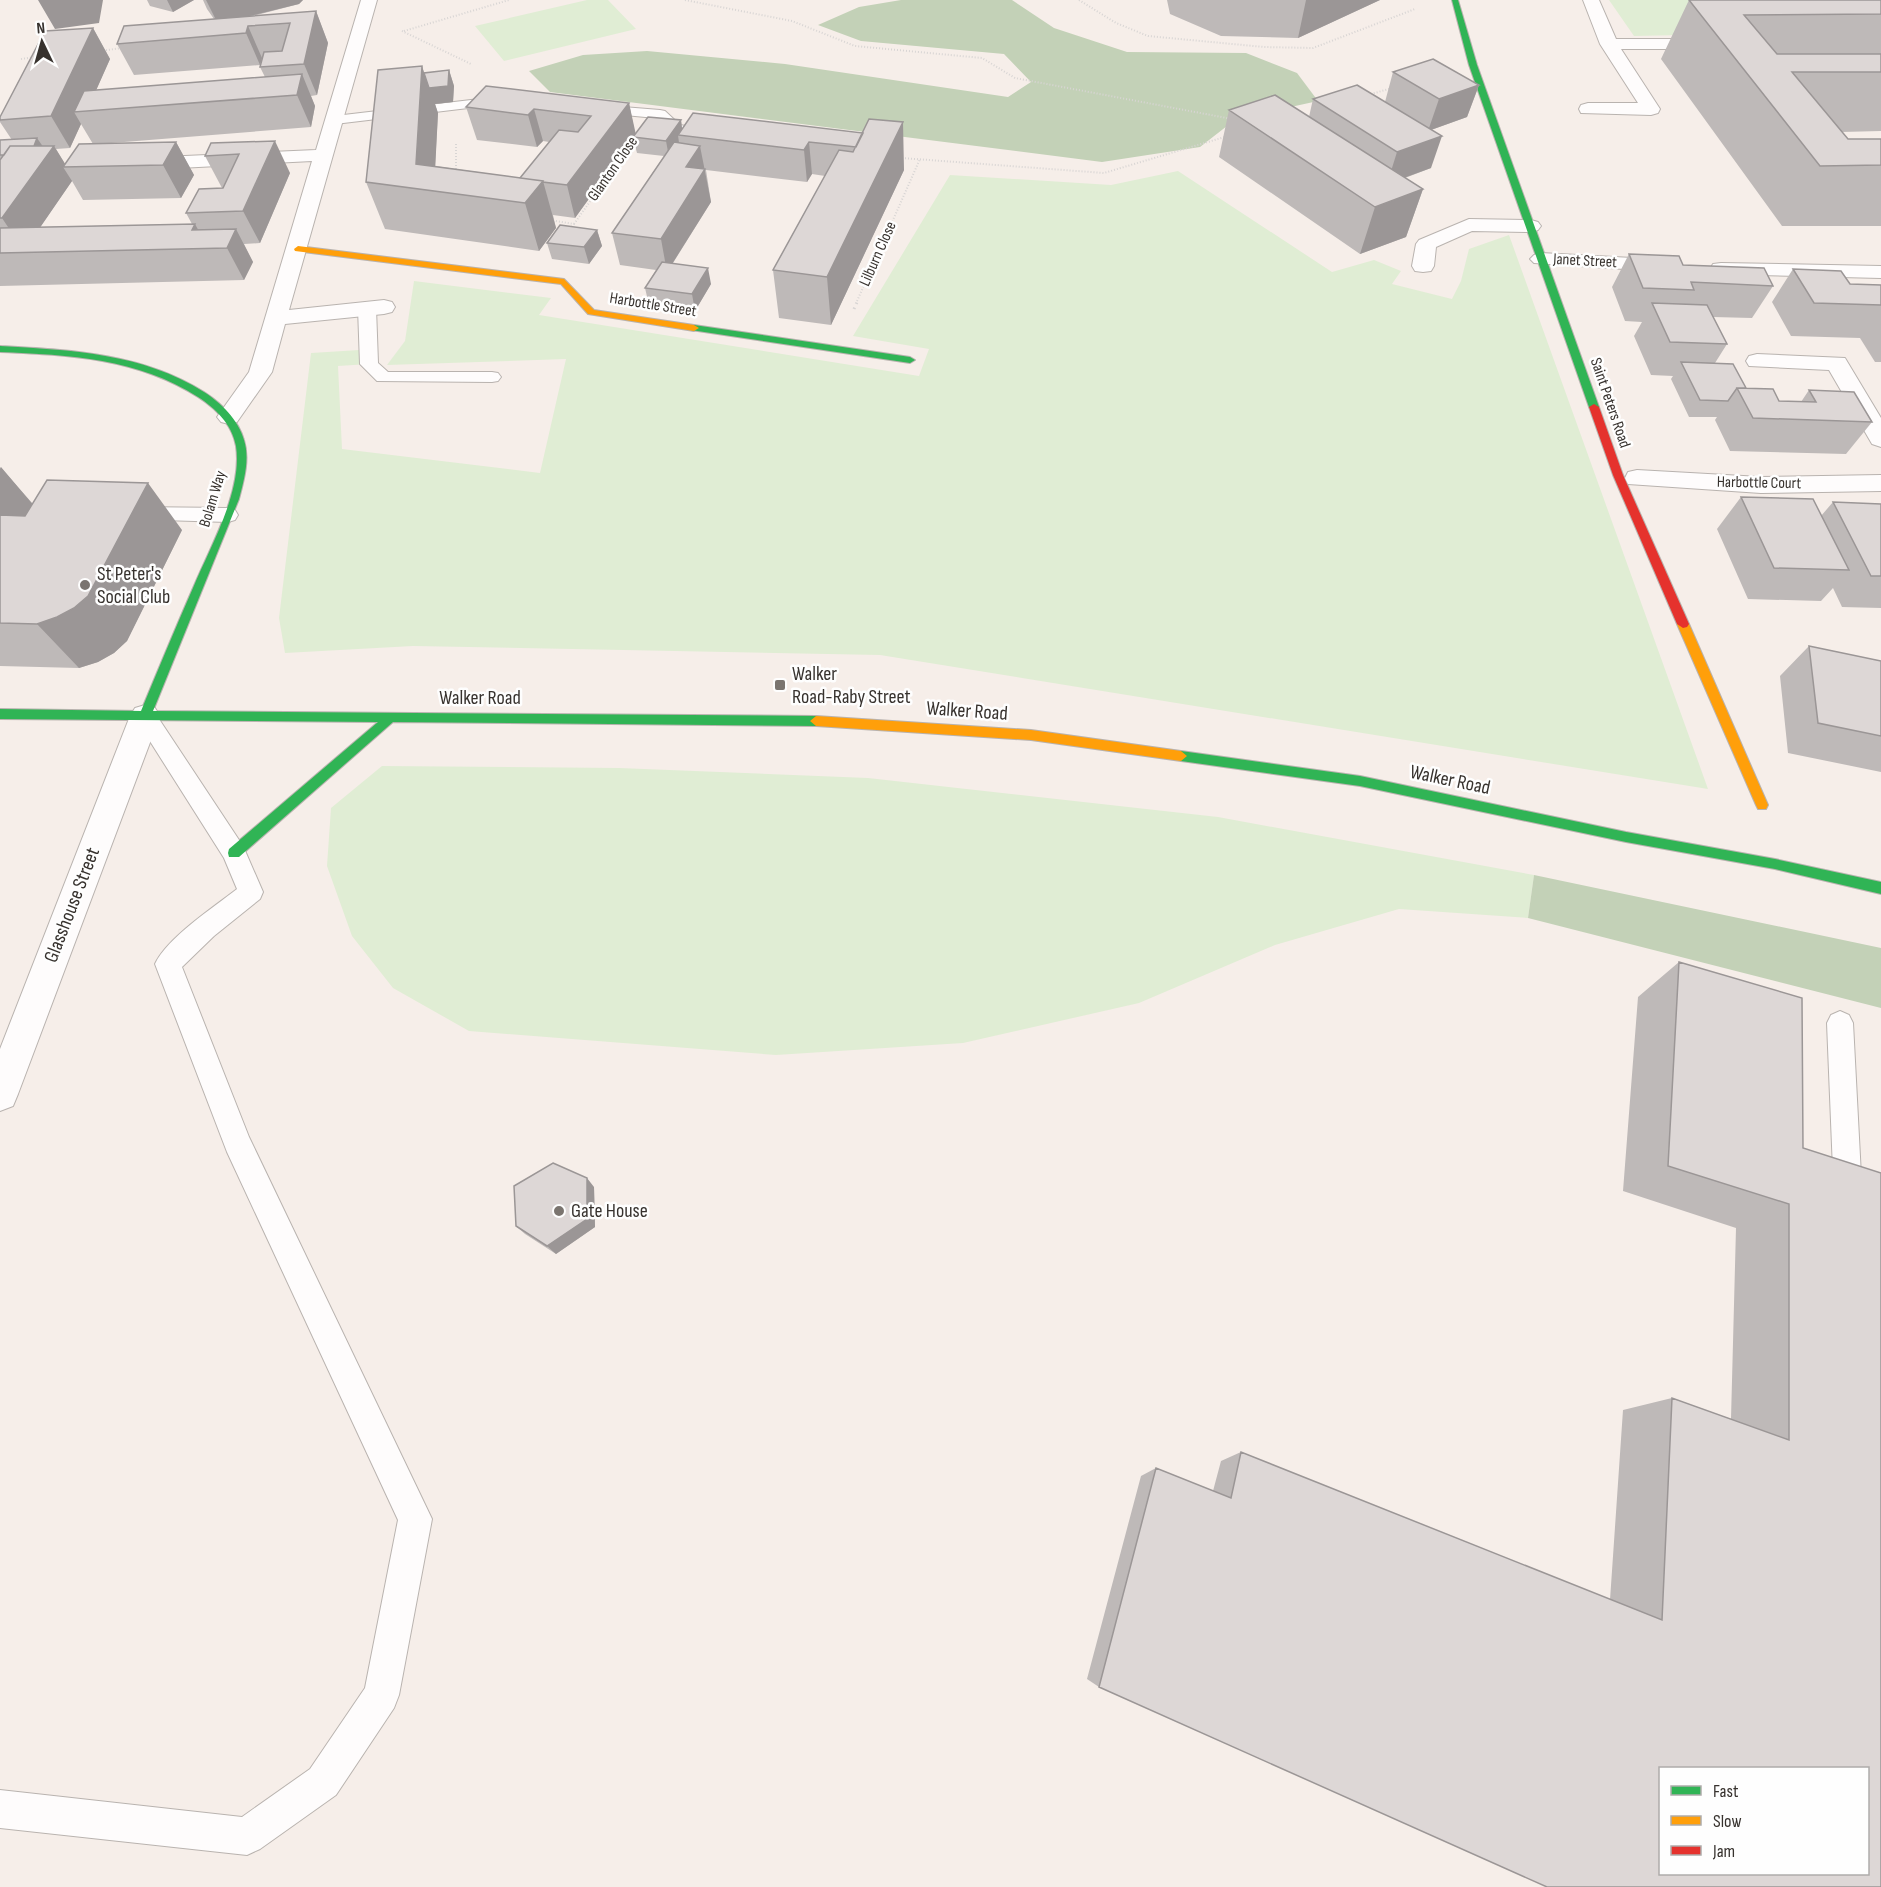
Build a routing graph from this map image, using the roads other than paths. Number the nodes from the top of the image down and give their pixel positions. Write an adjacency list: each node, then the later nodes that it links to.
1 (369, 0): 9 (street)
2 (1455, 0): 13 (street, Saint Peters Road)
3 (1591, 0): 4 (street)
4 (1610, 44): 5 (street); 8 (street)
5 (1728, 45)
6 (523, 101): 9 (lane)
7 (582, 107): 10 (lane)
8 (1588, 109)
9 (335, 120): 11 (street)
10 (707, 132)
11 (325, 155): 12 (street); 14 (street)
12 (126, 165)
13 (1531, 226): 15 (street, Saint Peters Road); 16 (street)
14 (298, 249): 19 (street); 21 (street, Harbottle Street)
15 (1541, 259): 17 (street, Janet Street); 33 (street, Saint Peters Road)
16 (1423, 266)
17 (1881, 272)
18 (375, 308): 19 (street); 23 (lane)
19 (277, 318): 24 (street)
20 (0, 350): 24 (street, Bolam Way)
21 (910, 360)
22 (1757, 361): 25 (street)
23 (492, 377)
24 (228, 417): 29 (street, Bolam Way)
25 (1881, 439)
26 (1637, 478): 27 (street, Harbottle Court)
27 (1881, 483)
28 (114, 514): 29 (lane)
29 (228, 515): 31 (street, Bolam Way)
30 (0, 714): 31 (street, Walker Road)
31 (145, 716): 32 (street, Walker Road); 34 (lane); 37 (street, Glasshouse Street)
32 (391, 717): 34 (street); 35 (street, Walker Road)
33 (1762, 805)
34 (234, 853): 39 (lane)
35 (1881, 888)
36 (1840, 1023): 38 (lane)
37 (0, 1094)
38 (1849, 1202)
39 (0, 1809)

